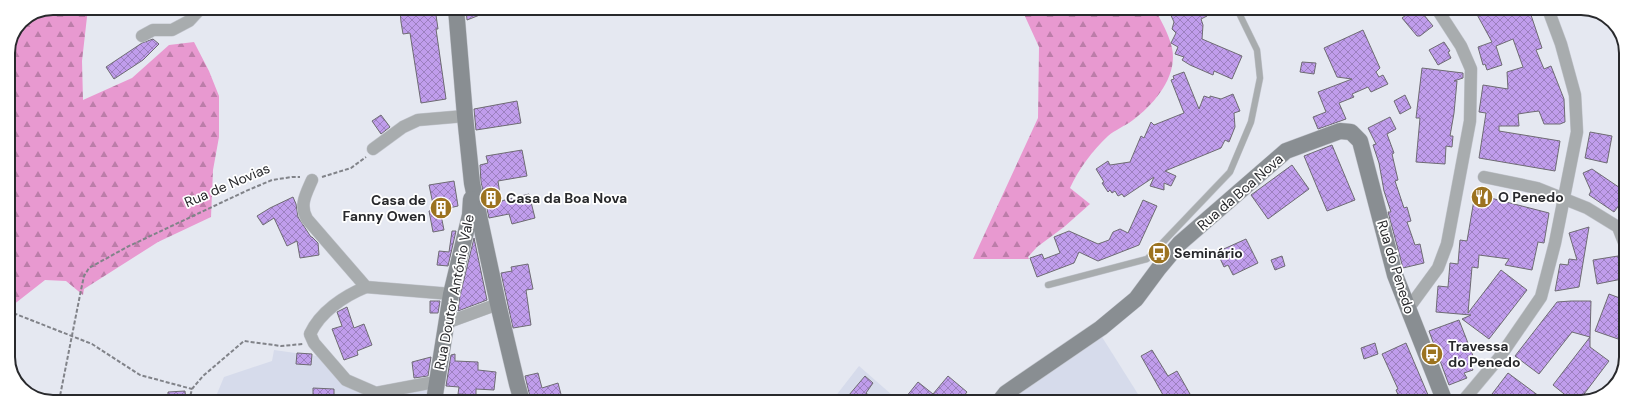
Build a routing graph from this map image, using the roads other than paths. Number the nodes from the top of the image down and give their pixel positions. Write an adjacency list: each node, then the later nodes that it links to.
1 (195, 15): 6 (street)
2 (457, 15): 7 (street)
3 (1240, 15): 15 (lane)
4 (1441, 15): 20 (street)
5 (1550, 15): 13 (street)
6 (142, 36)
7 (465, 116): 9 (street); 12 (street)
8 (1351, 132): 15 (street, Rua da Boa Nova); 20 (street, Rua do Penedo)
9 (373, 149)
10 (1484, 177): 13 (street)
11 (312, 180): 17 (street)
12 (472, 183): 18 (street, Rua Doutor António Vale); 19 (street)
13 (1564, 198): 14 (street); 27 (street)
14 (1619, 230)
15 (1153, 263): 16 (lane); 25 (street, Rua da Boa Nova)
16 (1048, 285)
17 (366, 286): 18 (street); 22 (street)
18 (451, 294): 21 (street, Rua Doutor António Vale)
19 (498, 304): 21 (street); 24 (street)
20 (1408, 309): 26 (street, Rua do Penedo)
21 (446, 323): 22 (street, Rua Doutor António Vale)
22 (436, 383): 23 (street, Rua Doutor António Vale)
23 (435, 395)
24 (520, 395)
25 (1004, 395)
26 (1442, 395)
27 (1468, 395)

